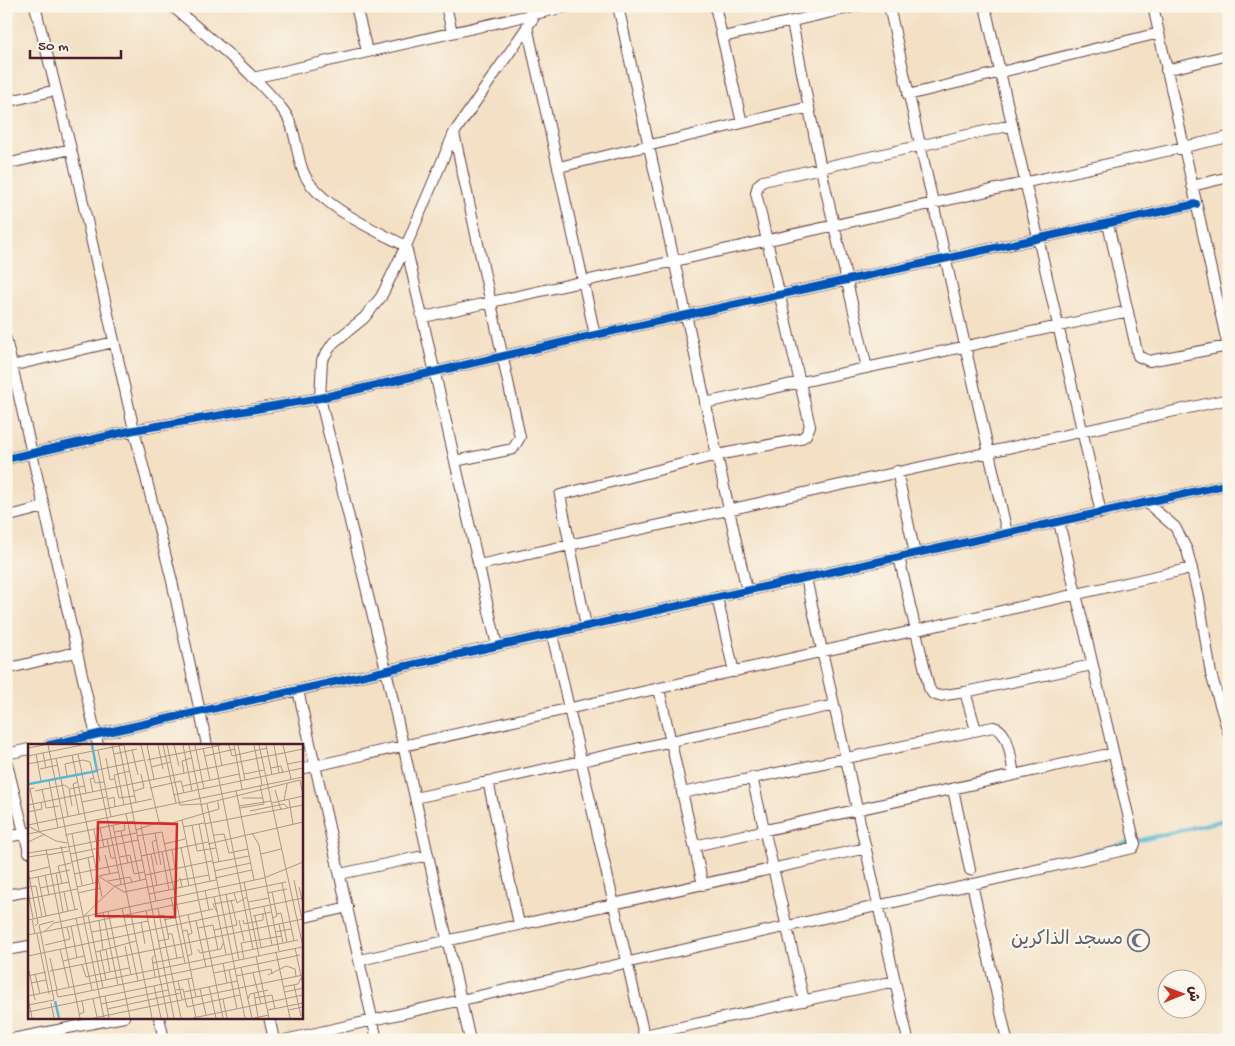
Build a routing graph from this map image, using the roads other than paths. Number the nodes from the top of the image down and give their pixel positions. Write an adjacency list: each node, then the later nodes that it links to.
1 (35, 6): 23 (street)
2 (172, 6): 22 (street)
3 (356, 6): 18 (street)
4 (446, 6): 15 (street)
5 (570, 6): 12 (street)
6 (618, 6): 31 (street)
7 (715, 6): 17 (street)
8 (858, 6): 13 (street)
9 (889, 6): 24 (street)
10 (986, 6): 21 (street)
11 (1153, 6): 16 (street)
12 (536, 14): 14 (street); 15 (street)
13 (792, 22): 17 (street); 26 (street)
14 (527, 26): 29 (street); 36 (street)
15 (452, 32): 18 (street)
16 (1159, 33): 20 (street); 21 (street)
17 (723, 37): 27 (street)
18 (367, 52): 22 (street)
19 (1229, 55): 20 (street)
20 (1166, 70): 33 (street)
21 (999, 74): 24 (street); 28 (street)
22 (253, 78): 47 (street)
23 (56, 90): 25 (street); 34 (street)
24 (908, 95): 32 (street)
25 (6, 102)
26 (809, 107): 27 (street); 37 (street)
27 (742, 123): 31 (street)
28 (1012, 125): 32 (street); 39 (street)
29 (454, 133): 47 (street); 53 (street)
30 (1229, 138): 33 (street)
31 (648, 146): 36 (street); 49 (street)
32 (919, 146): 37 (street); 41 (street)
33 (1184, 147): 39 (street); 40 (street)
34 (71, 149): 35 (street); 60 (street)
35 (6, 164)
36 (559, 167): 51 (street)
37 (822, 169): 44 (street); 46 (street)
38 (1229, 177): 40 (street)
39 (1026, 182): 41 (street); 45 (street)
40 (1192, 186): 42 (street)
41 (933, 203): 44 (street); 48 (street)
42 (1196, 204): 43 (street); 62 (street)
43 (1108, 224): 45 (street); 54 (street)
44 (835, 225): 46 (street); 50 (street)
45 (1039, 239): 48 (street); 57 (street)
46 (767, 240): 49 (street); 52 (street)
47 (406, 246): 55 (street); 68 (street)
48 (945, 258): 50 (street); 61 (street)
49 (674, 261): 51 (street); 56 (street)
50 (847, 280): 52 (street); 65 (street)
51 (584, 281): 53 (street); 58 (street)
52 (780, 295): 56 (street); 67 (street)
53 (490, 302): 55 (street); 63 (street)
54 (1128, 311): 57 (street); 62 (street)
55 (424, 316): 66 (street)
56 (686, 316): 58 (street); 70 (street)
57 (1059, 326): 61 (street); 72 (street)
58 (595, 335): 63 (street)
59 (6, 339): 64 (street)
60 (114, 342): 64 (street); 71 (street)
61 (965, 347): 65 (street); 73 (street)
62 (1228, 349)
63 (503, 357): 66 (street); 77 (street)
64 (9, 366): 74 (street)
65 (866, 368): 67 (street)
66 (436, 373): 68 (street); 77 (street)
67 (800, 383): 70 (street); 75 (street)
68 (320, 398): 71 (street); 104 (street)
69 (1229, 399): 72 (street)
70 (705, 403): 75 (street)
71 (134, 430): 74 (street); 111 (street)
72 (1083, 431): 73 (street); 83 (street)
73 (988, 452): 78 (street); 86 (street)
74 (32, 454): 76 (street); 81 (street)
75 (717, 455): 82 (street); 87 (street)
76 (6, 459)
77 (455, 460): 90 (street)
78 (897, 471): 82 (street); 88 (street)
79 (1229, 484): 80 (street)
80 (1147, 502): 83 (street); 91 (street)
81 (44, 507): 84 (street); 100 (street)
82 (730, 512): 87 (street); 93 (street)
83 (1101, 513): 85 (street)
84 (6, 517)
85 (1059, 522): 86 (street); 94 (street)
86 (1007, 533): 88 (street)
87 (569, 545): 90 (street); 96 (street)
88 (915, 554): 89 (street)
89 (899, 557): 92 (street); 97 (street)
90 (479, 566): 99 (street)
91 (1192, 568): 94 (street); 113 (street)
92 (806, 578): 93 (street); 101 (street)
93 (747, 591): 95 (street)
94 (1076, 593): 97 (street); 102 (street)
95 (717, 598): 96 (street); 105 (street)
96 (586, 626): 98 (street)
97 (916, 630): 101 (street); 108 (street)
98 (552, 634): 99 (street); 110 (street)
99 (497, 646): 104 (street)
100 (76, 652): 103 (street); 114 (street)
101 (823, 652): 105 (street); 109 (street)
102 (1092, 664): 108 (street); 120 (street)
103 (6, 669)
104 (386, 670): 107 (street); 118 (street)
105 (734, 672): 106 (street)
106 (658, 689): 110 (street); 115 (street)
107 (298, 690): 111 (street); 125 (street)
108 (965, 692): 112 (street)
109 (834, 705): 115 (street); 122 (street)
110 (569, 709): 118 (street); 124 (street)
111 (200, 712): 114 (street); 117 (street)
112 (976, 730): 122 (street); 127 (street)
113 (1229, 735)
114 (97, 740): 116 (street)
115 (670, 741): 124 (street); 131 (street)
116 (59, 744)
117 (207, 744)
118 (402, 746): 125 (street); 132 (street)
119 (28, 749): 121 (street)
120 (1113, 753): 127 (street); 143 (street)
121 (6, 754)
122 (846, 758): 128 (street); 133 (street)
123 (6, 760): 135 (street)
124 (581, 761): 129 (street); 148 (street)
125 (316, 766): 126 (street); 142 (street)
126 (302, 769)
127 (1014, 775): 130 (street)
128 (752, 777): 131 (street); 134 (street)
129 (488, 781): 132 (street); 151 (street)
130 (953, 789): 133 (street); 141 (street)
131 (682, 793): 137 (street)
132 (415, 798): 139 (street)
133 (858, 810): 134 (street); 138 (street)
134 (765, 830): 137 (street); 140 (street)
135 (27, 834): 136 (street)
136 (6, 837)
137 (694, 846): 144 (street)
138 (866, 848): 140 (street); 147 (street)
139 (428, 854): 142 (street); 153 (street)
140 (773, 869): 144 (street); 152 (street)
141 (970, 870)
142 (340, 874): 149 (street)
143 (972, 884): 147 (street); 173 (street)
144 (703, 885): 148 (street)
145 (28, 891): 146 (street)
146 (6, 895)
147 (878, 904): 152 (street); 158 (street)
148 (613, 905): 151 (street); 157 (street)
149 (348, 907): 150 (street); 156 (street)
150 (302, 918)
151 (519, 924): 153 (street)
152 (786, 925): 157 (street); 160 (street)
153 (448, 940): 156 (street); 159 (street)
154 (28, 946): 155 (street)
155 (6, 950)
156 (360, 960): 164 (street)
157 (626, 962): 159 (street); 165 (street)
158 (895, 981): 160 (street); 172 (street)
159 (461, 1000): 164 (street); 171 (street)
160 (804, 1001): 165 (street)
161 (119, 1018): 166 (street)
162 (159, 1018): 167 (street)
163 (269, 1018): 168 (street)
164 (373, 1020): 169 (street); 170 (street)
165 (645, 1037)
166 (7, 1040)
167 (164, 1040)
168 (274, 1040)
169 (285, 1040)
170 (378, 1040)
171 (470, 1040)
172 (908, 1040)
173 (1007, 1040)

